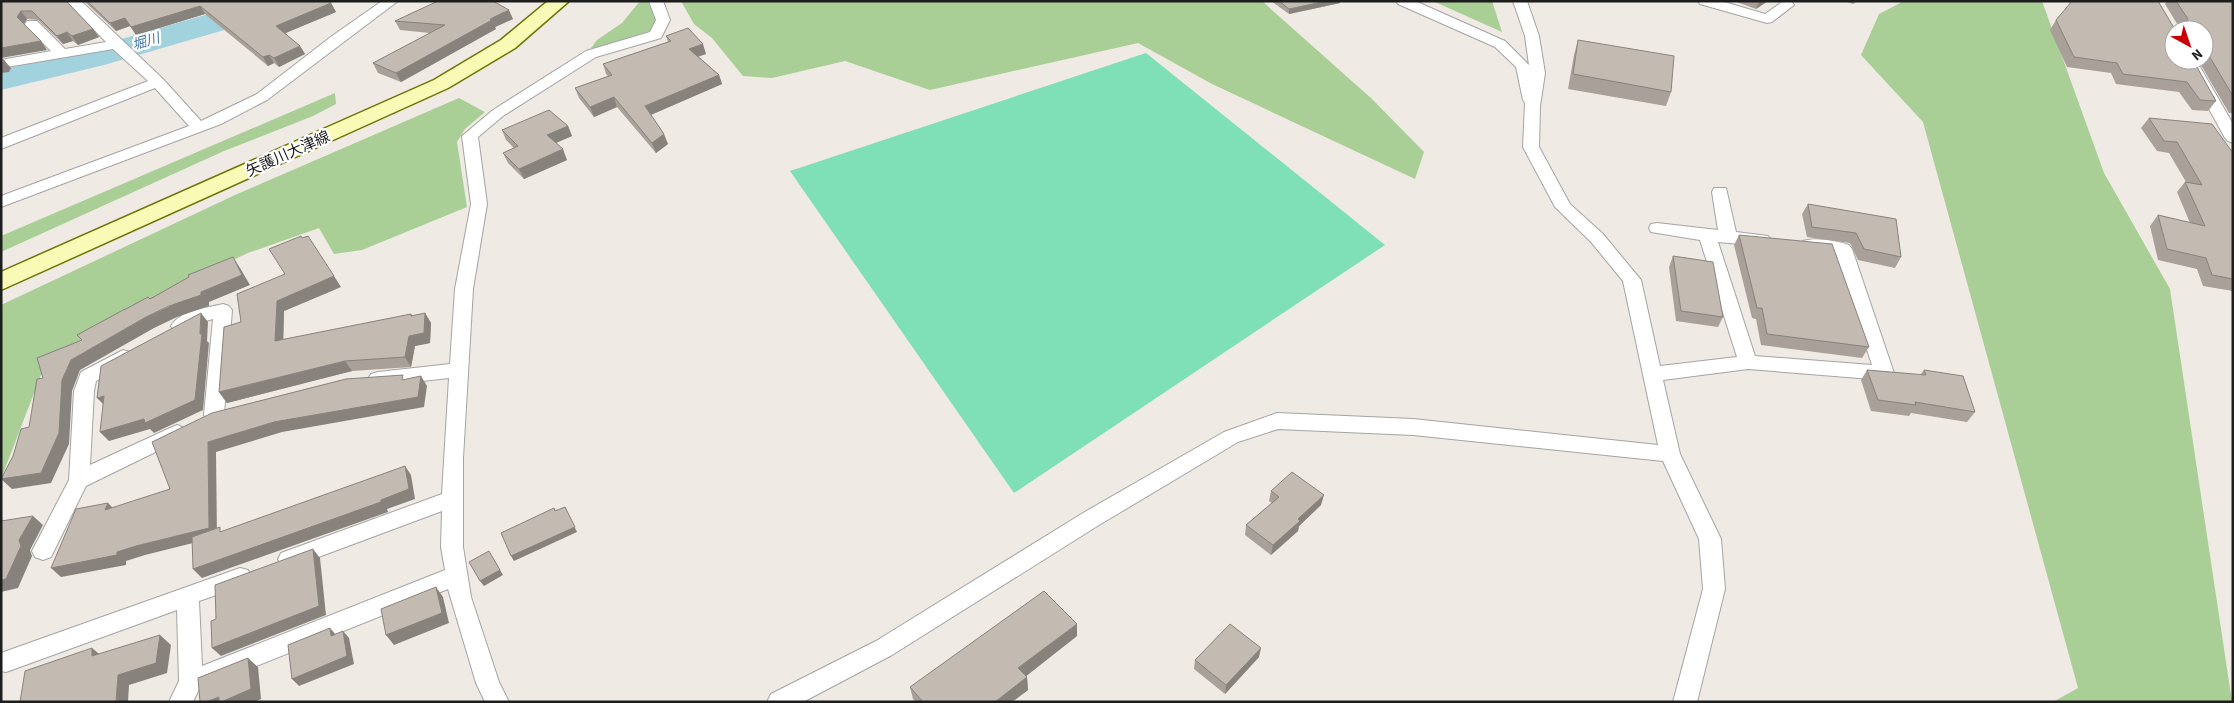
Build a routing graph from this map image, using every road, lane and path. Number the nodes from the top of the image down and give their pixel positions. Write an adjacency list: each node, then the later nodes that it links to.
1 (73, 1): 10 (street)
2 (391, 1): 16 (street)
3 (560, 1): 26 (main road, 矢護川大津線)
4 (656, 1): 30 (street)
5 (1403, 1): 15 (street)
6 (1520, 1): 15 (street)
7 (1705, 1): 8 (street)
8 (1786, 2)
9 (32, 24): 11 (street)
10 (116, 44): 11 (street); 14 (street)
11 (62, 54): 12 (street)
12 (1, 64)
13 (2195, 70): 17 (street)
14 (158, 82): 16 (street); 18 (street)
15 (1532, 106): 31 (street)
16 (199, 128): 20 (street)
17 (2233, 138)
18 (1, 144)
19 (1720, 192): 23 (street)
20 (1, 202)
21 (1657, 228): 22 (street)
22 (1706, 235): 23 (street); 29 (street)
23 (1728, 237): 24 (street)
24 (1776, 242)
25 (1795, 244): 29 (street)
26 (1, 282)
27 (163, 335): 34 (street)
28 (138, 349): 34 (street)
29 (1748, 362): 31 (street)
30 (459, 370): 32 (street); 35 (street)
31 (1652, 374): 33 (street)
32 (360, 380)
33 (1670, 454): 42 (street); 43 (street)
34 (79, 480): 36 (street)
35 (452, 499): 37 (street); 38 (street)
36 (43, 551)
37 (457, 575): 40 (street); 41 (street)
38 (188, 596): 39 (street); 40 (street)
39 (6, 662)
40 (186, 692)
41 (496, 702)
42 (780, 702)
43 (1684, 702)

